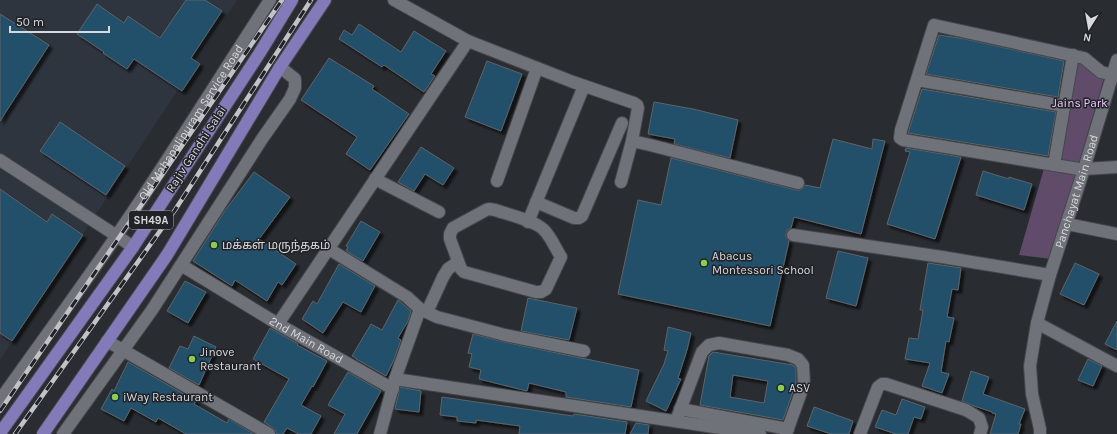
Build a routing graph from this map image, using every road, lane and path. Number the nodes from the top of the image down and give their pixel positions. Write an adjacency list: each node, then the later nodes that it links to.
1 (270, 0): 30 (street, Old Mahapalipuram Service Road)
2 (292, 0): 31 (main road, Rajiv Gandhi Salai / SH49A)
3 (325, 0): 8 (main road, SH49A)
4 (394, 0): 5 (street)
5 (468, 41): 9 (street); 20 (street)
6 (1073, 55): 10 (street); 11 (street); 13 (street)
7 (1117, 60): 10 (street, Panchayat Main Road)
8 (280, 67): 34 (street); 39 (main road, SH49A)
9 (537, 68): 12 (street); 21 (street)
10 (1112, 75): 19 (street, Panchayat Main Road)
11 (917, 80): 13 (street); 17 (street)
12 (584, 86): 15 (street); 24 (street)
13 (1065, 106): 17 (street)
14 (622, 123): 24 (street)
15 (632, 141): 22 (street); 23 (street)
16 (0, 160): 30 (street)
17 (1054, 165): 19 (street)
18 (1117, 167): 19 (street)
19 (1084, 169): 27 (street, Panchayat Main Road)
20 (375, 179): 25 (street); 32 (street)
21 (497, 181)
22 (621, 182)
23 (798, 183)
24 (536, 202): 26 (street)
25 (439, 212)
26 (528, 222): 33 (street); 33 (street)
27 (1067, 224): 28 (street); 35 (street, Panchayat Main Road)
28 (1117, 234)
29 (793, 235): 35 (street)
30 (117, 236): 31 (street); 44 (street, Old Mahapalipuram Service Road)
31 (133, 247): 48 (main road, Rajiv Gandhi Salai / SH49A)
32 (329, 249): 36 (street); 38 (street)
33 (458, 262): 36 (street)
34 (181, 265): 38 (street, 2nd Main Road); 40 (street)
35 (1050, 275): 37 (street, Panchayat Main Road)
36 (424, 310): 41 (street); 43 (street)
37 (1037, 323): 42 (street); 56 (street, Panchayat Main Road)
38 (278, 324): 43 (street, 2nd Main Road)
39 (107, 341): 40 (street); 49 (main road, SH49A)
40 (124, 350): 50 (street); 51 (street)
41 (584, 351)
42 (1117, 366)
43 (394, 384): 46 (street); 52 (street)
44 (0, 400)
45 (680, 409): 46 (street); 47 (street); 47 (street)
46 (676, 421): 53 (street)
47 (787, 431)
48 (0, 433)
49 (43, 434)
50 (63, 434)
51 (269, 434)
52 (380, 434)
53 (760, 434)
54 (860, 434): 55 (street)
55 (980, 434)
56 (1040, 434)

